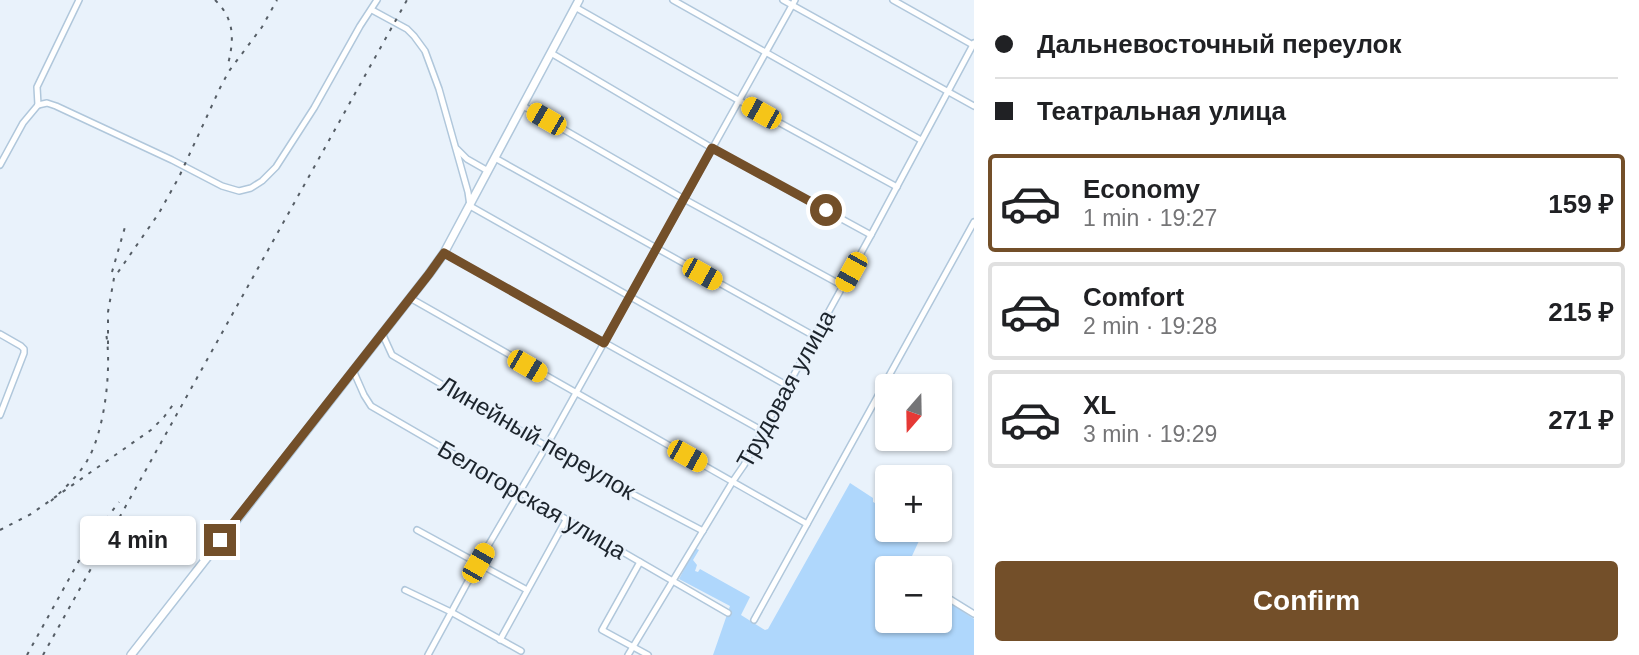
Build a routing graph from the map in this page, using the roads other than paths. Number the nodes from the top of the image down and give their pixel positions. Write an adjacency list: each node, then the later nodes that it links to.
1 (79, 0): 14 (street)
2 (377, 0): 8 (street)
3 (673, 0): 10 (street)
4 (783, 0): 6 (street)
5 (893, 0): 9 (street)
6 (793, 3): 10 (street); 12 (street)
7 (577, 4): 11 (main road); 13 (street)
8 (372, 10): 14 (street); 18 (street)
9 (973, 44): 12 (street, Трудовая улица)
10 (765, 53): 13 (street); 17 (street)
11 (551, 54): 15 (main road); 19 (street)
12 (948, 92): 16 (street); 17 (street, Трудовая улица)
13 (738, 100): 19 (street); 23 (street)
14 (38, 105): 21 (street)
15 (523, 106): 20 (main road); 24 (street)
16 (974, 106)
17 (921, 140): 23 (street, Трудовая улица)
18 (454, 145): 22 (street); 25 (street)
19 (712, 148): 24 (street); 27 (street)
20 (495, 158): 22 (main road); 28 (street)
21 (0, 165)
22 (488, 171): 25 (main road)
23 (897, 187): 27 (street, Трудовая улица)
24 (684, 199): 28 (street); 30 (street)
25 (470, 206): 29 (main road); 31 (street)
26 (974, 222): 46 (street)
27 (872, 235): 30 (street, Трудовая улица)
28 (657, 248): 31 (street); 35 (street)
29 (444, 253): 32 (main road); 36 (street)
30 (843, 286): 35 (street, Трудовая улица)
31 (629, 296): 36 (street); 38 (street)
32 (410, 298): 33 (main road); 39 (street)
33 (382, 333): 37 (main road); 42 (street, Линейный переулок)
34 (0, 334): 40 (street)
35 (816, 337): 38 (street, Трудовая улица)
36 (604, 343): 39 (street); 41 (street)
37 (353, 370): 44 (street, Белогорская улица); 62 (main road)
38 (788, 386): 41 (street, Трудовая улица)
39 (574, 393): 42 (street); 43 (street)
40 (0, 415)
41 (763, 431): 43 (street, Трудовая улица)
42 (547, 445): 44 (street); 48 (street, Линейный переулок)
43 (733, 481): 46 (street); 48 (street, Трудовая улица)
44 (519, 492): 45 (street, Белогорская улица); 50 (street)
45 (566, 520): 49 (street, Белогорская улица); 53 (street)
46 (807, 524): 58 (street)
47 (417, 530): 50 (street)
48 (703, 531): 51 (street, Трудовая улица)
49 (640, 562): 51 (street, Белогорская улица); 60 (street)
50 (478, 563): 53 (street); 55 (street)
51 (672, 581): 56 (street, Белогорская улица); 60 (street, Трудовая улица)
52 (405, 590): 55 (street)
53 (527, 590): 59 (street)
54 (952, 600): 57 (street)
55 (451, 612): 59 (street); 63 (street)
56 (728, 612)
57 (974, 614)
58 (754, 620)
59 (500, 640): 61 (street)
60 (632, 647): 64 (street, Трудовая улица); 65 (street)
61 (521, 652)
62 (131, 655)
63 (428, 655)
64 (628, 655)
65 (648, 655)

